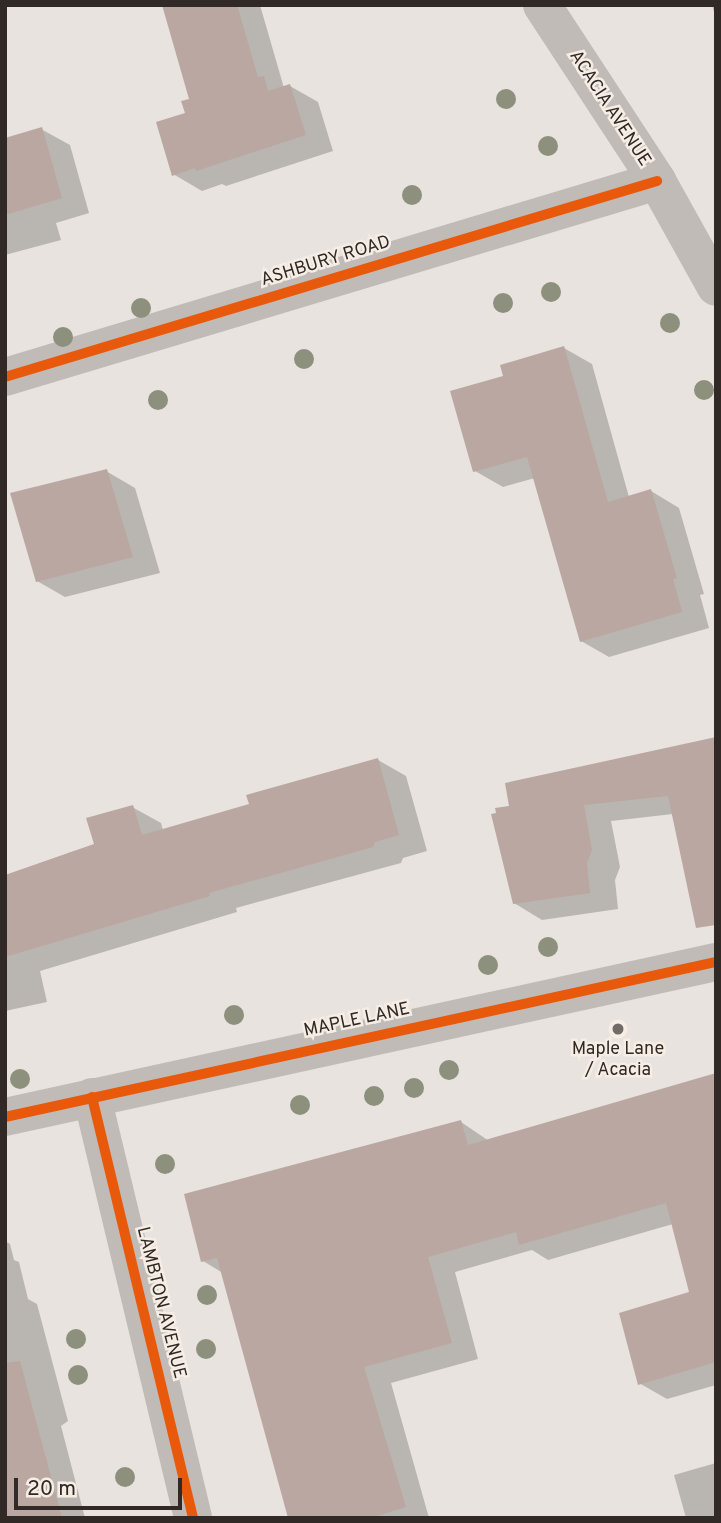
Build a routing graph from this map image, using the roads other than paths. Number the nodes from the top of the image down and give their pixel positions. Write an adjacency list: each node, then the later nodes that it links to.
1 (542, 5): 2 (street, ACACIA AVENUE)
2 (657, 181): 3 (street, ACACIA AVENUE); 4 (street, ASHBURY ROAD)
3 (716, 287)
4 (5, 377)
5 (716, 962): 6 (street, MAPLE LANE)
6 (92, 1097): 7 (street, MAPLE LANE); 8 (street, LAMBTON AVENUE)
7 (5, 1117)
8 (193, 1518)

